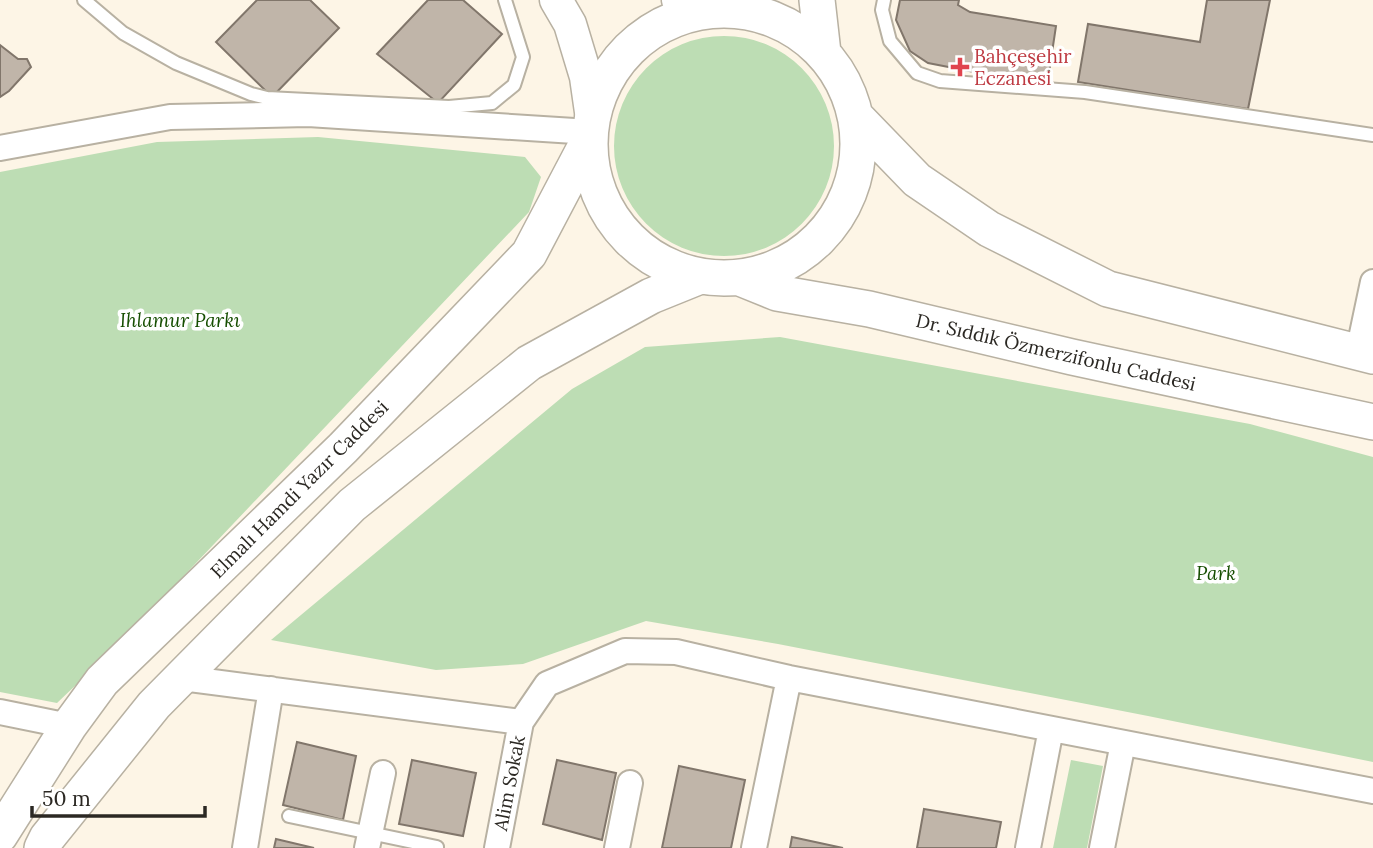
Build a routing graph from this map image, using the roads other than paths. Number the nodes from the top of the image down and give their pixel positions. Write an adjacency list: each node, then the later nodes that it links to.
1 (84, 0): 2 (lane)
2 (505, 0)
3 (556, 0): 9 (street)
4 (817, 0): 7 (main road)
5 (884, 0): 10 (lane)
6 (692, 4): 7 (main road, Elmalı Hamdi Yazır Caddesi); 9 (main road, Elmalı Hamdi Yazır Caddesi)
7 (823, 53): 8 (main road)
8 (856, 117): 13 (main road); 15 (main road)
9 (591, 130): 11 (street); 12 (main road); 22 (main road, Elmalı Hamdi Yazır Caddesi)
10 (1373, 135)
11 (0, 148)
12 (698, 277): 13 (main road); 17 (main road)
13 (740, 278): 16 (main road, Dr. Sıddık Özmerzifonlu Caddesi)
14 (1373, 282): 15 (street)
15 (1366, 355)
16 (1373, 422)
17 (182, 678): 19 (street); 32 (main road)
18 (789, 678): 21 (street, Alim Sokak); 23 (street); 36 (street)
19 (271, 689): 21 (street); 33 (street)
20 (0, 712): 22 (street)
21 (520, 722): 34 (street, Alim Sokak)
22 (69, 726): 29 (main road, Elmalı Hamdi Yazır Caddesi)
23 (1051, 729): 24 (street); 37 (street)
24 (1123, 743): 27 (street); 38 (street)
25 (383, 773): 30 (street)
26 (630, 783): 35 (street)
27 (1373, 792)
28 (289, 816): 30 (lane)
29 (0, 835)
30 (368, 841): 31 (lane)
31 (437, 847)
32 (41, 848)
33 (244, 848)
34 (497, 848)
35 (617, 848)
36 (754, 848)
37 (1028, 848)
38 (1102, 848)

